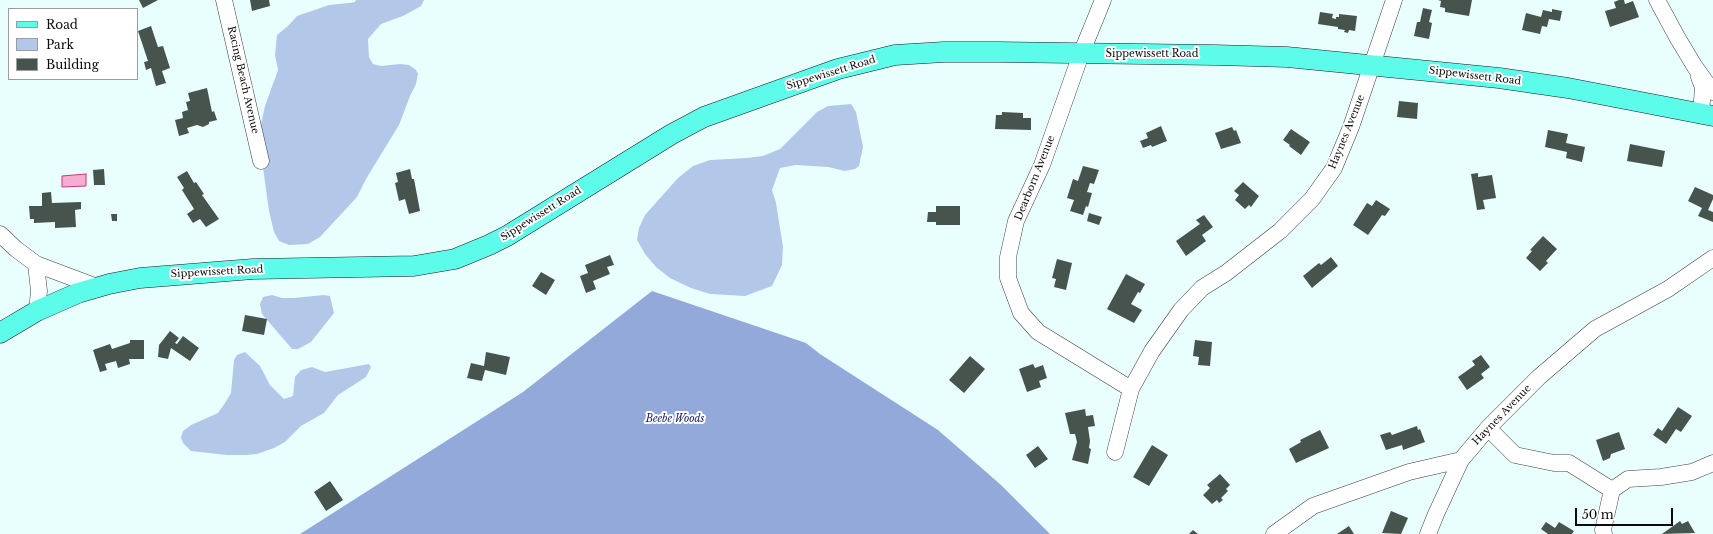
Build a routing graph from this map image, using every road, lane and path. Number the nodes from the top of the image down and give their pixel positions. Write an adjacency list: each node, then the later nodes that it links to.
1 (224, 0): 10 (street, Racing Beach Avenue)
2 (1103, 0): 5 (street, Dearborn Avenue)
3 (1394, 0): 6 (street, Haynes Avenue)
4 (1657, 0): 7 (street)
5 (1081, 54): 6 (main road, Sippewissett Road); 14 (main road, Sippewissett Road); 17 (street, Dearborn Avenue)
6 (1373, 65): 9 (main road, Sippewissett Road); 17 (street, Haynes Avenue)
7 (1695, 67): 8 (street); 9 (street)
8 (1713, 92)
9 (1707, 115)
10 (261, 160)
11 (0, 234): 13 (street)
12 (1713, 258): 18 (street, Haynes Avenue)
13 (36, 264): 14 (street); 15 (street)
14 (97, 287): 15 (main road, Sippewissett Road)
15 (38, 311): 16 (main road, Sippewissett Road)
16 (0, 333)
17 (1131, 389): 19 (street, Haynes Avenue)
18 (1488, 428): 20 (street, Haynes Avenue); 22 (street)
19 (1115, 452)
20 (1461, 460): 23 (street); 24 (street, Haynes Avenue)
21 (1713, 463): 22 (street)
22 (1612, 490): 25 (street)
23 (1274, 534)
24 (1428, 534)
25 (1604, 534)

